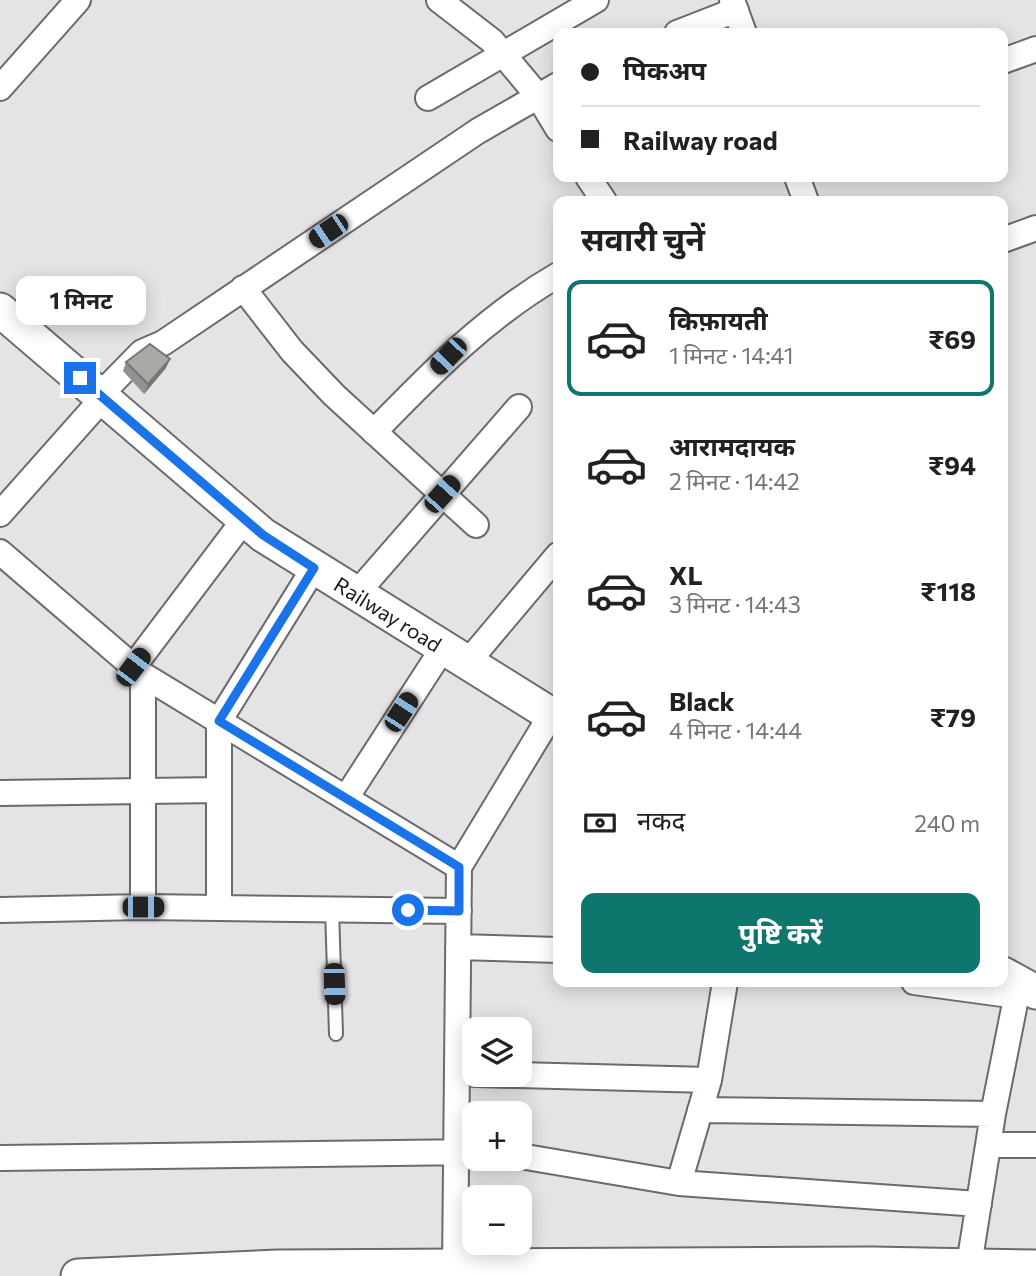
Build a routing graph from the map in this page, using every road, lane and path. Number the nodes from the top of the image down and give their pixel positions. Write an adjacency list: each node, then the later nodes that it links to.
1 (78, 0): 9 (street)
2 (596, 0): 7 (street)
3 (443, 1): 7 (street)
4 (737, 14): 5 (street)
5 (693, 28)
6 (1036, 48): 8 (street)
7 (503, 54): 10 (street); 11 (street)
8 (1008, 59)
9 (0, 88)
10 (548, 90): 12 (street); 16 (street)
11 (428, 98)
12 (553, 110)
13 (1036, 228): 14 (street)
14 (1008, 238)
15 (553, 278): 20 (street)
16 (243, 288): 18 (street); 20 (street)
17 (0, 310): 18 (main road, Railway road)
18 (101, 397): 22 (street); 23 (main road, Railway road)
19 (519, 407): 21 (street)
20 (374, 432): 21 (street)
21 (442, 494): 24 (street); 28 (street)
22 (0, 514)
23 (244, 520): 27 (main road, Railway road); 30 (street)
24 (476, 525)
25 (0, 552): 30 (street)
26 (553, 560): 29 (street)
27 (314, 568): 28 (main road, Railway road); 33 (street)
28 (356, 594): 29 (main road, Railway road)
29 (455, 656): 31 (main road, Railway road); 37 (street)
30 (138, 671): 33 (street); 34 (street)
31 (553, 716)
32 (553, 719): 38 (street)
33 (219, 721): 35 (street); 37 (street)
34 (143, 790): 35 (street); 36 (street); 39 (street)
35 (219, 790): 40 (street)
36 (0, 793)
37 (346, 798): 38 (street)
38 (459, 867): 43 (street)
39 (143, 907): 40 (street); 42 (street)
40 (219, 907): 41 (street)
41 (332, 909): 43 (street); 49 (lane)
42 (0, 910)
43 (459, 911): 44 (street)
44 (458, 947): 45 (street); 48 (street)
45 (553, 950)
46 (1019, 986): 53 (street)
47 (724, 987): 51 (street)
48 (464, 1017)
49 (336, 1034)
50 (532, 1076): 51 (street)
51 (709, 1080): 52 (street)
52 (700, 1110): 53 (street); 60 (street)
53 (993, 1114): 54 (street)
54 (989, 1145): 55 (street); 61 (street)
55 (1036, 1145)
56 (462, 1151): 57 (street)
57 (0, 1158)
58 (532, 1158): 60 (street)
59 (463, 1171): 64 (street)
60 (679, 1183): 61 (street)
61 (979, 1204): 62 (street)
62 (969, 1265): 63 (main road); 64 (main road)
63 (1036, 1266)
64 (455, 1268): 65 (main road)
65 (279, 1272): 66 (main road)
66 (78, 1276)

